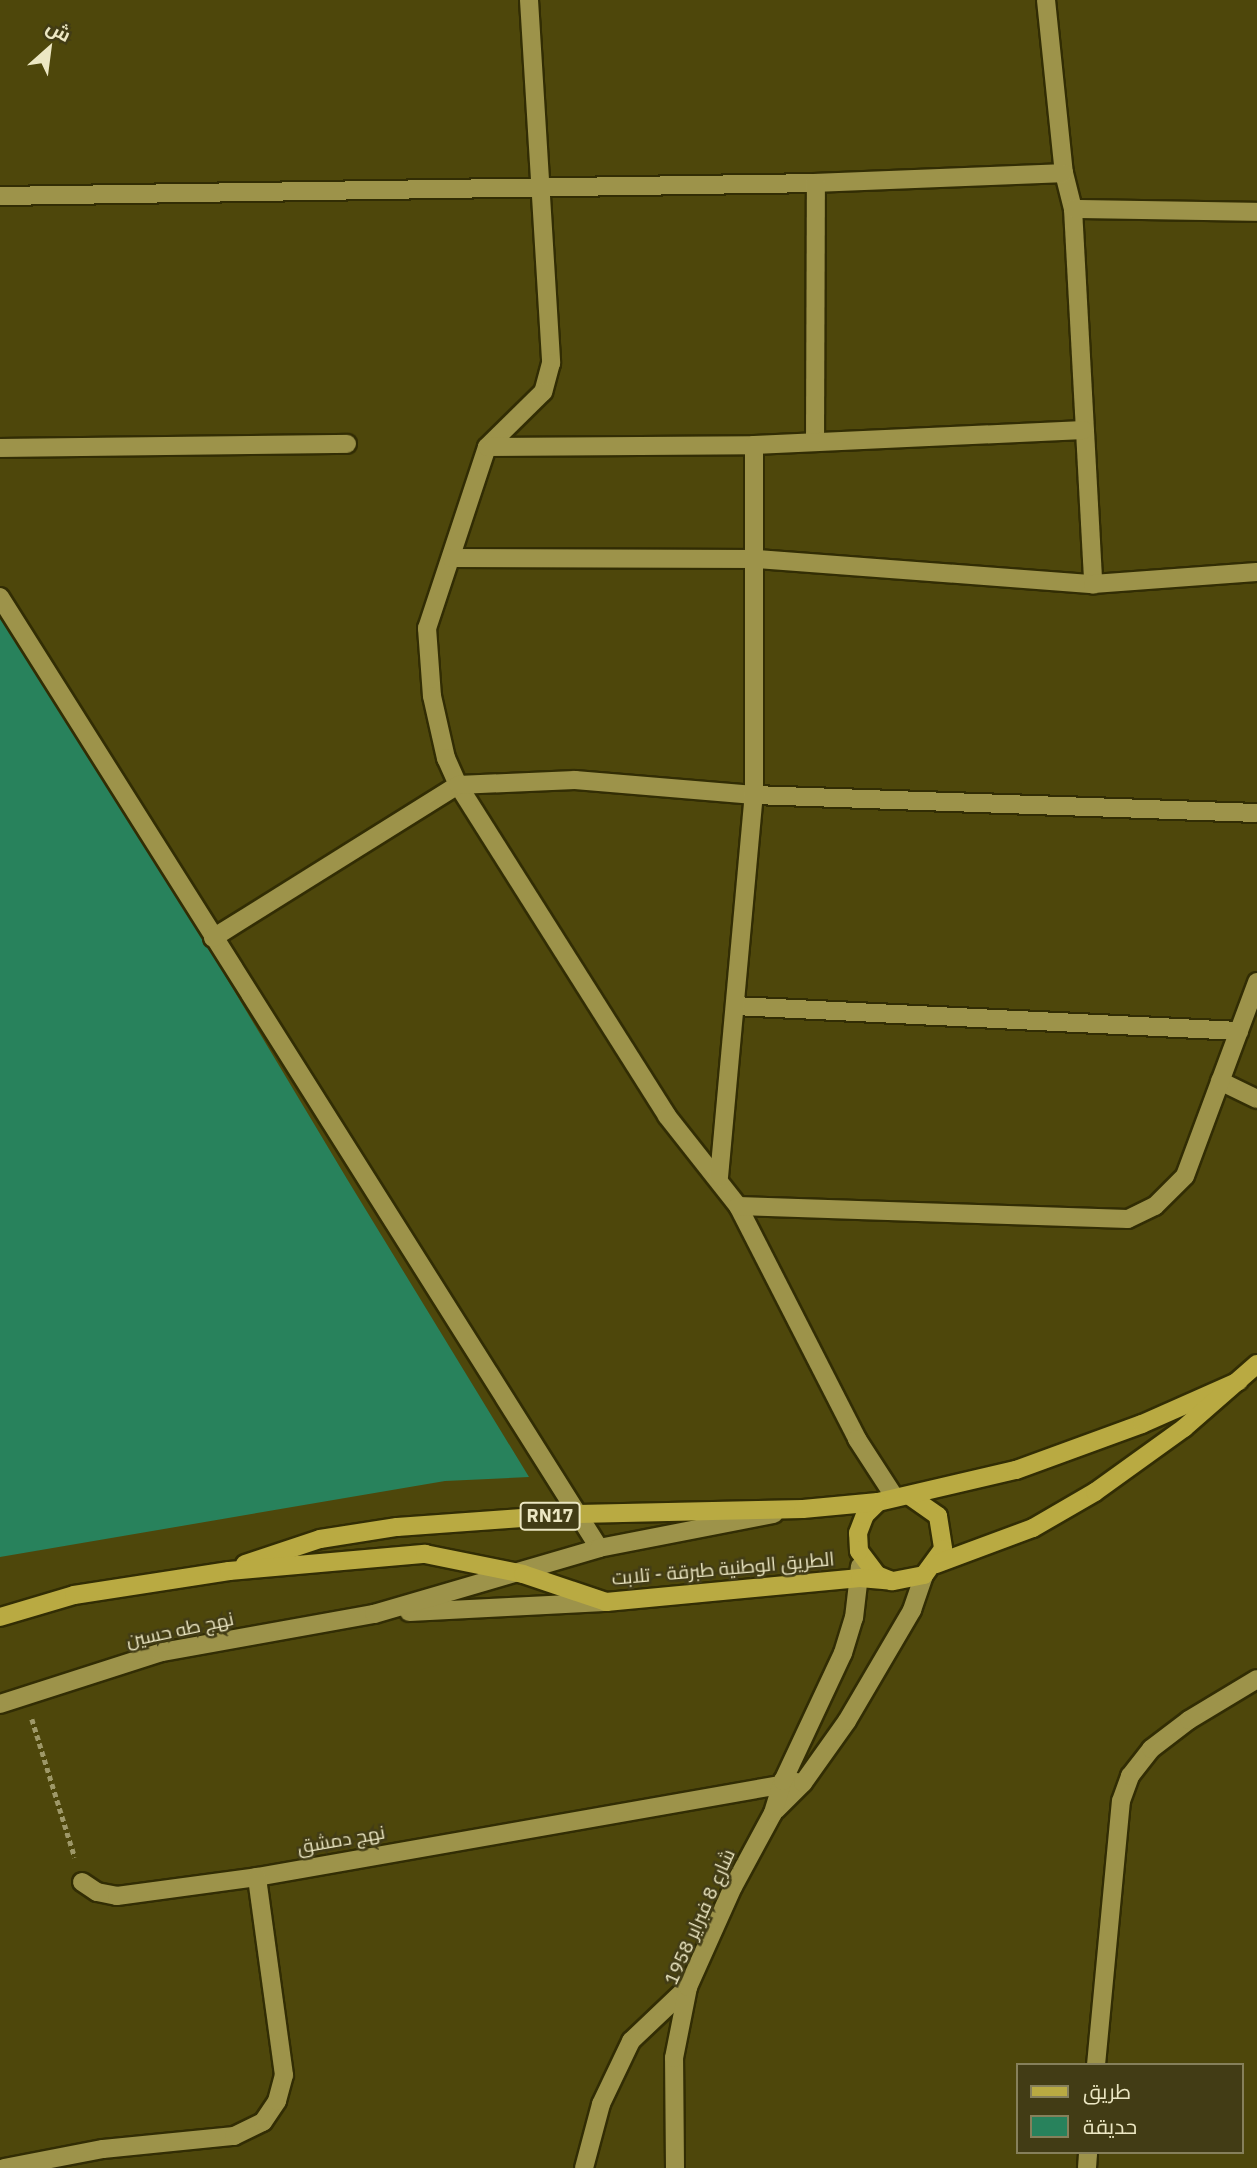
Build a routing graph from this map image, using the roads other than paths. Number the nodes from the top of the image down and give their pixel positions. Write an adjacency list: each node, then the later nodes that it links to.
1 (529, 0): 5 (street)
2 (1046, 0): 3 (street)
3 (1064, 173): 4 (street); 7 (street)
4 (816, 183): 5 (street); 10 (street)
5 (542, 188): 6 (street); 13 (street)
6 (0, 196)
7 (1073, 209): 8 (street); 9 (street)
8 (1257, 212)
9 (1084, 430): 10 (street); 18 (street)
10 (815, 442): 12 (street)
11 (347, 444): 14 (street)
12 (754, 446): 13 (street); 16 (street)
13 (487, 447): 15 (street)
14 (0, 448)
15 (451, 558): 16 (street); 20 (street)
16 (757, 559): 18 (street); 21 (street)
17 (1257, 572): 18 (street)
18 (1093, 584)
19 (0, 597): 23 (street)
20 (458, 786): 21 (street); 23 (street); 29 (street)
21 (754, 795): 22 (street); 25 (street)
22 (1257, 813)
23 (213, 939): 35 (street)
24 (1257, 982): 26 (street)
25 (735, 1006): 26 (street); 29 (street)
26 (1239, 1031): 27 (street)
27 (1220, 1081): 28 (street); 30 (street)
28 (1257, 1100)
29 (719, 1177): 30 (street)
30 (737, 1206): 33 (street)
31 (1257, 1364): 32 (main road, الطريق الوطنية طبرقة - تلابت / RN17)
32 (1239, 1381): 33 (main road, الطريق الوطنية طبرقة - تلابت / RN17); 38 (main road, الطريق الوطنية طبرقة - تلابت / RN17)
33 (894, 1498): 34 (main road, الطريق الوطنية طبرقة - تلابت / RN17); 37 (main road); 38 (main road)
34 (803, 1509): 35 (main road, الطريق الوطنية طبرقة - تلابت / RN17); 36 (street)
35 (578, 1514): 36 (street); 39 (main road, الطريق الوطنية طبرقة - تلابت / RN17)
36 (599, 1548): 40 (street)
37 (859, 1551): 41 (street, شارع 8 فبراير 1958); 42 (main road)
38 (930, 1569): 42 (main road, RN17); 49 (street, شارع 8 فبراير 1958)
39 (229, 1571): 40 (main road, الطريق الوطنية طبرقة - تلابت / RN17); 45 (main road, الطريق الوطنية طبرقة - تلابت / RN17)
40 (523, 1574): 43 (main road, الطريق الوطنية طبرقة - تلابت / RN17); 44 (street)
41 (860, 1578): 42 (main road, الطريق الوطنية طبرقة - تلابت / RN17); 43 (main road, الطريق الوطنية طبرقة - تلابت / RN17); 48 (street, شارع 8 فبراير 1958)
42 (891, 1581)
43 (606, 1602): 44 (street)
44 (374, 1614): 47 (street, نهج طه حسين)
45 (0, 1617)
46 (1257, 1679): 54 (street)
47 (0, 1704)
48 (783, 1781): 49 (street, نهج دمشق); 50 (street, شارع 8 فبراير 1958); 51 (street, نهج دمشق)
49 (803, 1783): 50 (street, شارع 8 فبراير 1958)
50 (773, 1813): 53 (street, شارع 8 فبراير 1958)
51 (257, 1877): 52 (street, نهج دمشق); 55 (street)
52 (82, 1882)
53 (688, 1987): 56 (street); 57 (street, شارع 8 فبراير 1958)
54 (1096, 2063)
55 (4, 2168)
56 (584, 2168)
57 (675, 2168)

